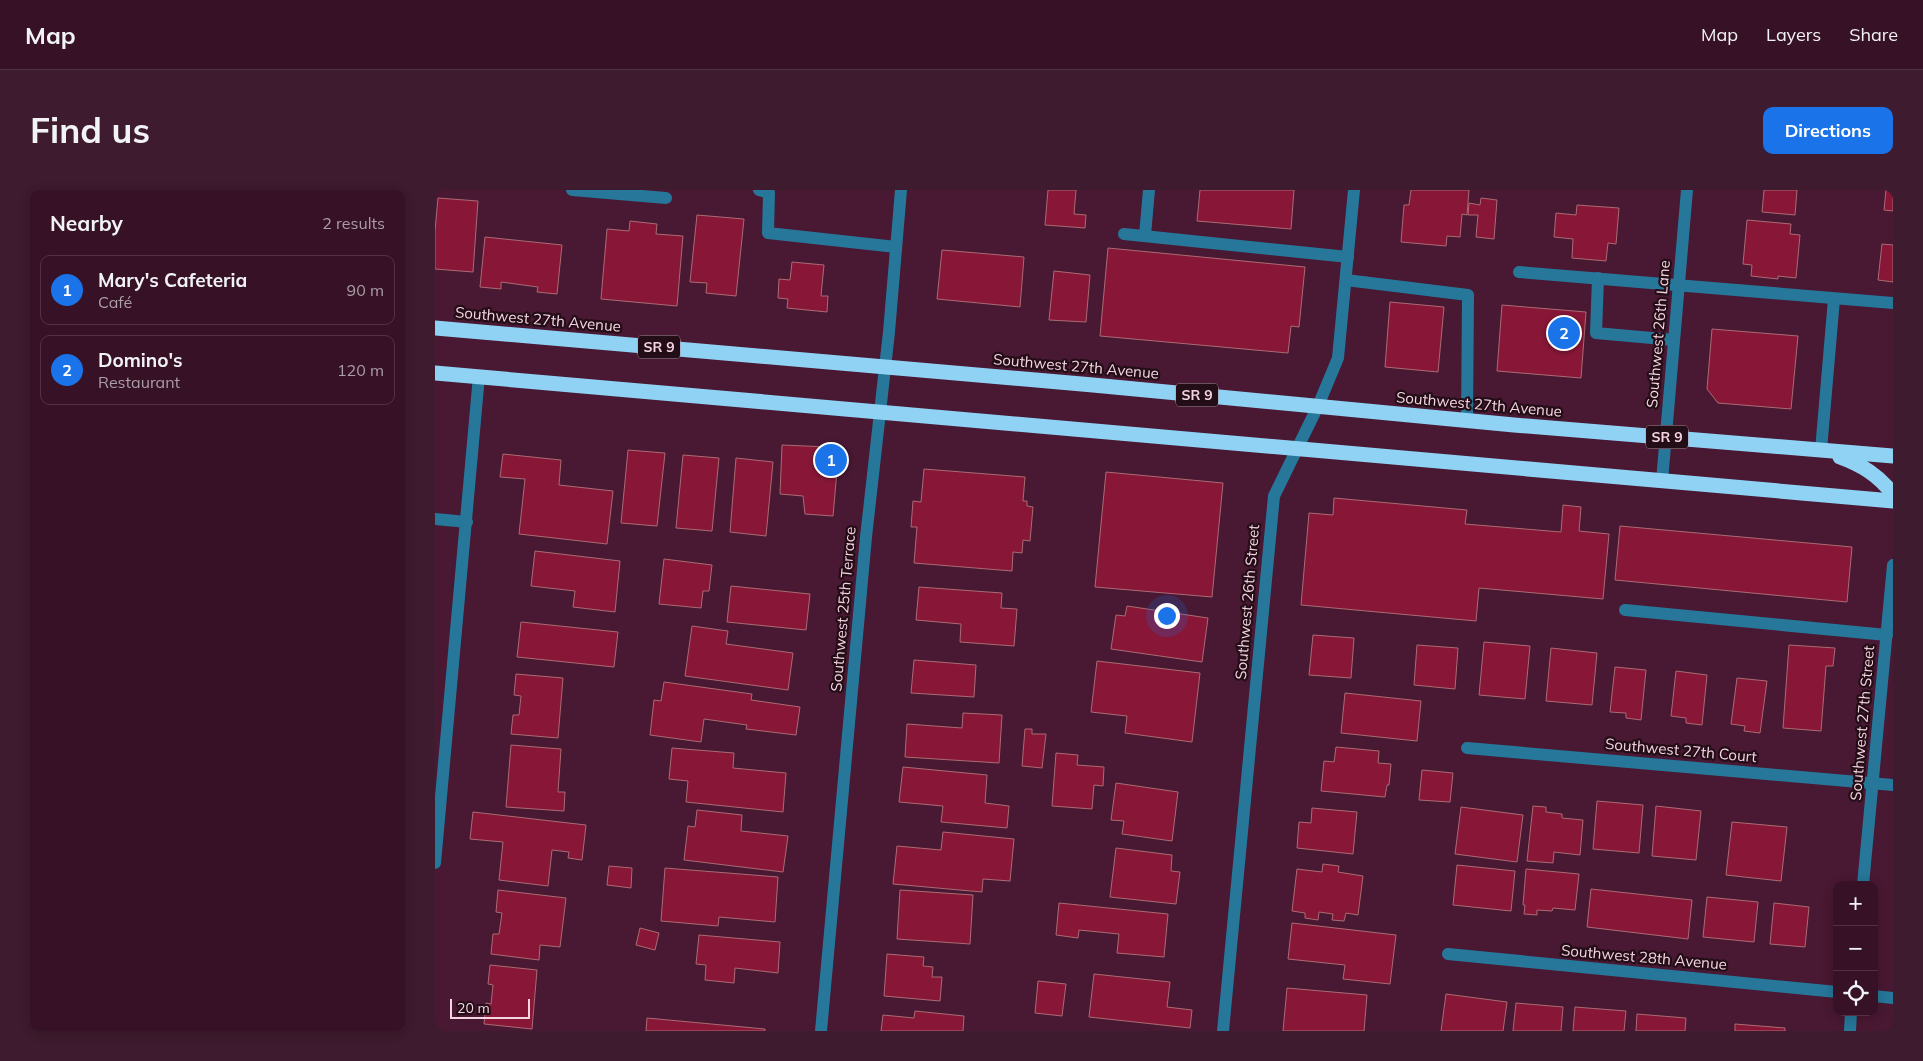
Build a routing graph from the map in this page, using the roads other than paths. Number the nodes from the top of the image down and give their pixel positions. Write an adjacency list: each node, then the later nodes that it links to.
1 (572, 190): 7 (street)
2 (759, 190): 10 (street)
3 (901, 190): 10 (street, Southwest 25th Terrace)
4 (1149, 190): 9 (street)
5 (1354, 190): 11 (street, Southwest 26th Street)
6 (1687, 190): 15 (street, Southwest 26th Lane)
7 (666, 198)
8 (1123, 234): 9 (street)
9 (1145, 235): 11 (street)
10 (896, 247): 20 (street, Southwest 25th Terrace)
11 (1348, 257): 14 (street, Southwest 26th Street)
12 (1519, 272): 13 (street)
13 (1598, 278): 15 (street); 19 (street)
14 (1345, 280): 23 (street, Southwest 26th Street); 25 (street)
15 (1679, 286): 16 (street); 19 (street, Southwest 26th Lane)
16 (1834, 299): 17 (street); 28 (street)
17 (1893, 303)
18 (435, 328): 20 (highway, Southwest 27th Avenue / SR 9)
19 (1674, 340): 26 (street, Southwest 26th Lane)
20 (884, 367): 23 (highway, Southwest 27th Avenue / SR 9); 24 (street, Southwest 25th Terrace)
21 (435, 373): 22 (highway)
22 (479, 376): 24 (highway); 34 (street)
23 (1318, 406): 25 (highway, Southwest 27th Avenue / SR 9); 27 (street, Southwest 26th Street)
24 (879, 412): 27 (highway); 50 (street, Southwest 25th Terrace)
25 (1467, 421): 26 (highway, Southwest 27th Avenue / SR 9)
26 (1665, 437): 28 (highway, Southwest 27th Avenue / SR 9); 30 (street, Southwest 26th Lane)
27 (1297, 448): 30 (highway); 51 (street, Southwest 26th Street)
28 (1821, 450): 29 (highway, Southwest 27th Avenue / SR 9); 31 (highway)
29 (1893, 456)
30 (1662, 481): 32 (highway)
31 (1893, 494)
32 (1893, 501)
33 (435, 519): 34 (street)
34 (467, 522): 43 (street)
35 (1893, 565): 37 (street, Southwest 27th Street)
36 (1625, 610): 38 (street)
37 (1890, 621): 38 (street, Southwest 27th Street)
38 (1887, 635): 39 (street, Southwest 27th Street)
39 (1887, 684): 41 (street, Southwest 27th Street)
40 (1467, 748): 41 (street, Southwest 27th Court)
41 (1873, 783): 42 (street, Southwest 27th Court); 44 (street, Southwest 27th Street)
42 (1893, 785)
43 (435, 863)
44 (1863, 881)
45 (1448, 954): 46 (street, Southwest 28th Avenue)
46 (1833, 992)
47 (1878, 996): 48 (street)
48 (1893, 998)
49 (1851, 1016): 52 (street)
50 (821, 1031)
51 (1223, 1031)
52 (1849, 1031)

